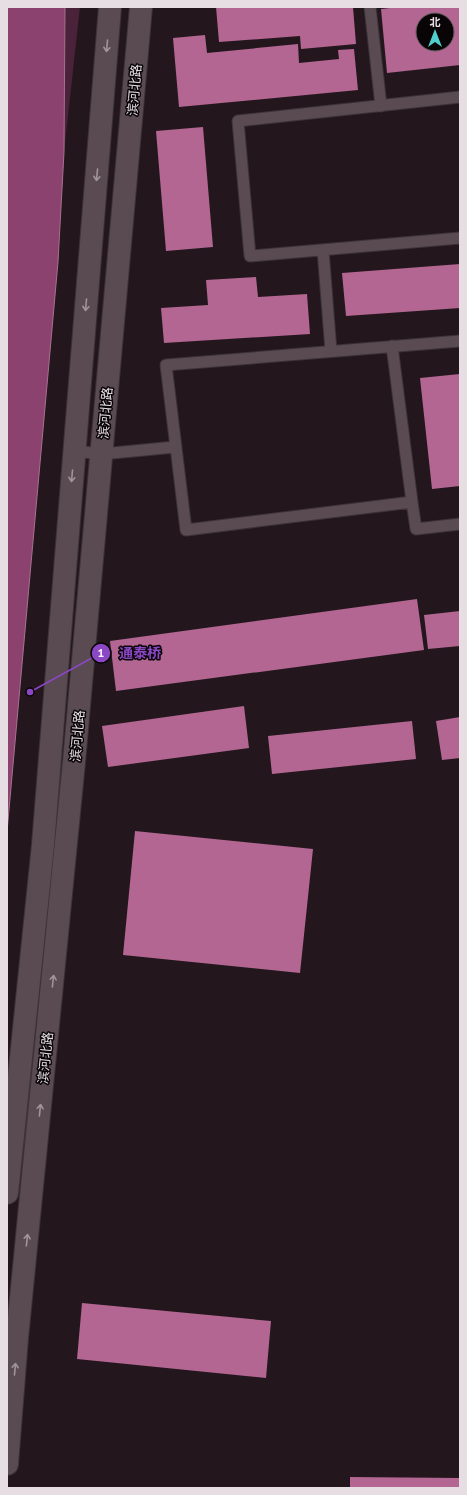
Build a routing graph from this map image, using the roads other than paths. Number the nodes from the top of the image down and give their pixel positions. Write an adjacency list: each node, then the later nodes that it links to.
1 (110, 7): 12 (main road, 滨河北路, one-way to 12)
2 (141, 7): 13 (main road, 滨河北路)
3 (370, 7): 5 (lane)
4 (460, 97): 5 (lane)
5 (381, 106): 7 (lane)
6 (460, 238): 7 (lane)
7 (323, 250): 10 (lane)
8 (460, 341): 9 (lane)
9 (392, 346): 10 (lane); 14 (lane)
10 (331, 351): 11 (lane)
11 (175, 447): 13 (lane); 14 (lane)
12 (74, 451): 13 (lane); 16 (main road, 滨河北路, one-way to 16)
13 (102, 454): 17 (main road, 滨河北路, one-way to 13)
14 (412, 502): 15 (lane)
15 (460, 524)
16 (7, 1193)
17 (7, 1464)

